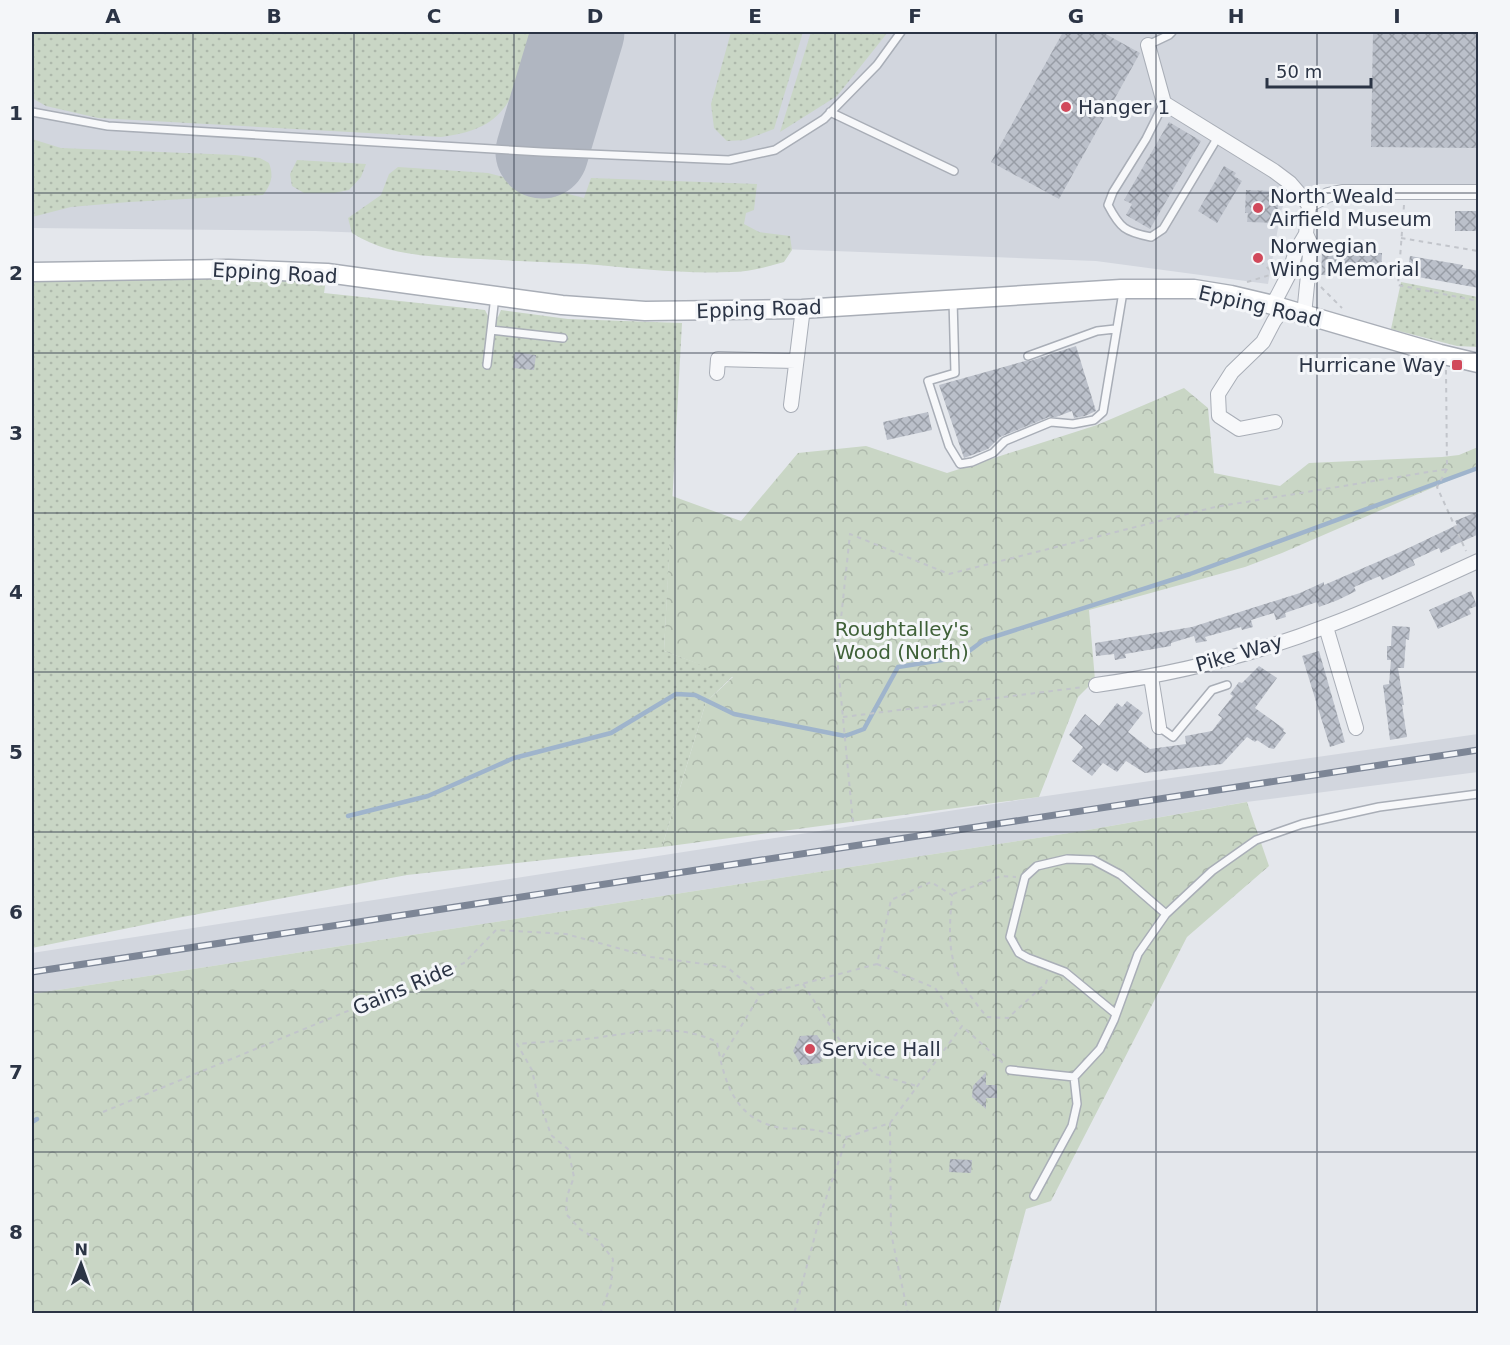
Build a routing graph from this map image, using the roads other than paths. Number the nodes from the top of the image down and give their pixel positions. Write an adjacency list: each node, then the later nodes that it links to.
1 (901, 32): 6 (lane)
2 (1172, 32): 3 (lane)
3 (1148, 45): 4 (street)
4 (1164, 103): 7 (street); 7 (lane)
5 (32, 112): 6 (lane)
6 (830, 112): 8 (lane)
7 (1218, 137): 10 (street)
8 (954, 171)
9 (1479, 192): 10 (street)
10 (1309, 205): 11 (street)
11 (1306, 234): 16 (street); 18 (street)
12 (32, 272): 14 (main road, Epping Road)
13 (1121, 289): 15 (main road, Epping Road); 16 (main road, Epping Road); 19 (lane)
14 (495, 296): 17 (main road, Epping Road); 20 (lane)
15 (953, 300): 17 (main road, Epping Road); 19 (lane)
16 (1276, 306): 18 (main road, Epping Road); 28 (street)
17 (802, 309): 23 (street)
18 (1304, 315): 24 (main road, Epping Road)
19 (1115, 329): 22 (lane)
20 (491, 330): 21 (lane); 25 (lane)
21 (563, 338)
22 (1028, 356)
23 (796, 361): 26 (street); 27 (street)
24 (1479, 363)
25 (487, 365)
26 (717, 373)
27 (791, 405)
28 (1275, 422)
29 (1475, 563): 30 (street, Pike Way)
30 (1326, 627): 31 (street, Pike Way); 35 (street)
31 (1151, 677): 32 (street, Pike Way); 34 (street)
32 (1096, 685)
33 (1227, 685): 34 (lane)
34 (1159, 728)
35 (1356, 728)
36 (1479, 794): 37 (lane)
37 (1166, 914): 38 (lane); 38 (lane)
38 (1116, 1014): 40 (lane)
39 (1010, 1070): 40 (lane)
40 (1074, 1077): 41 (lane)
41 (1034, 1197)

